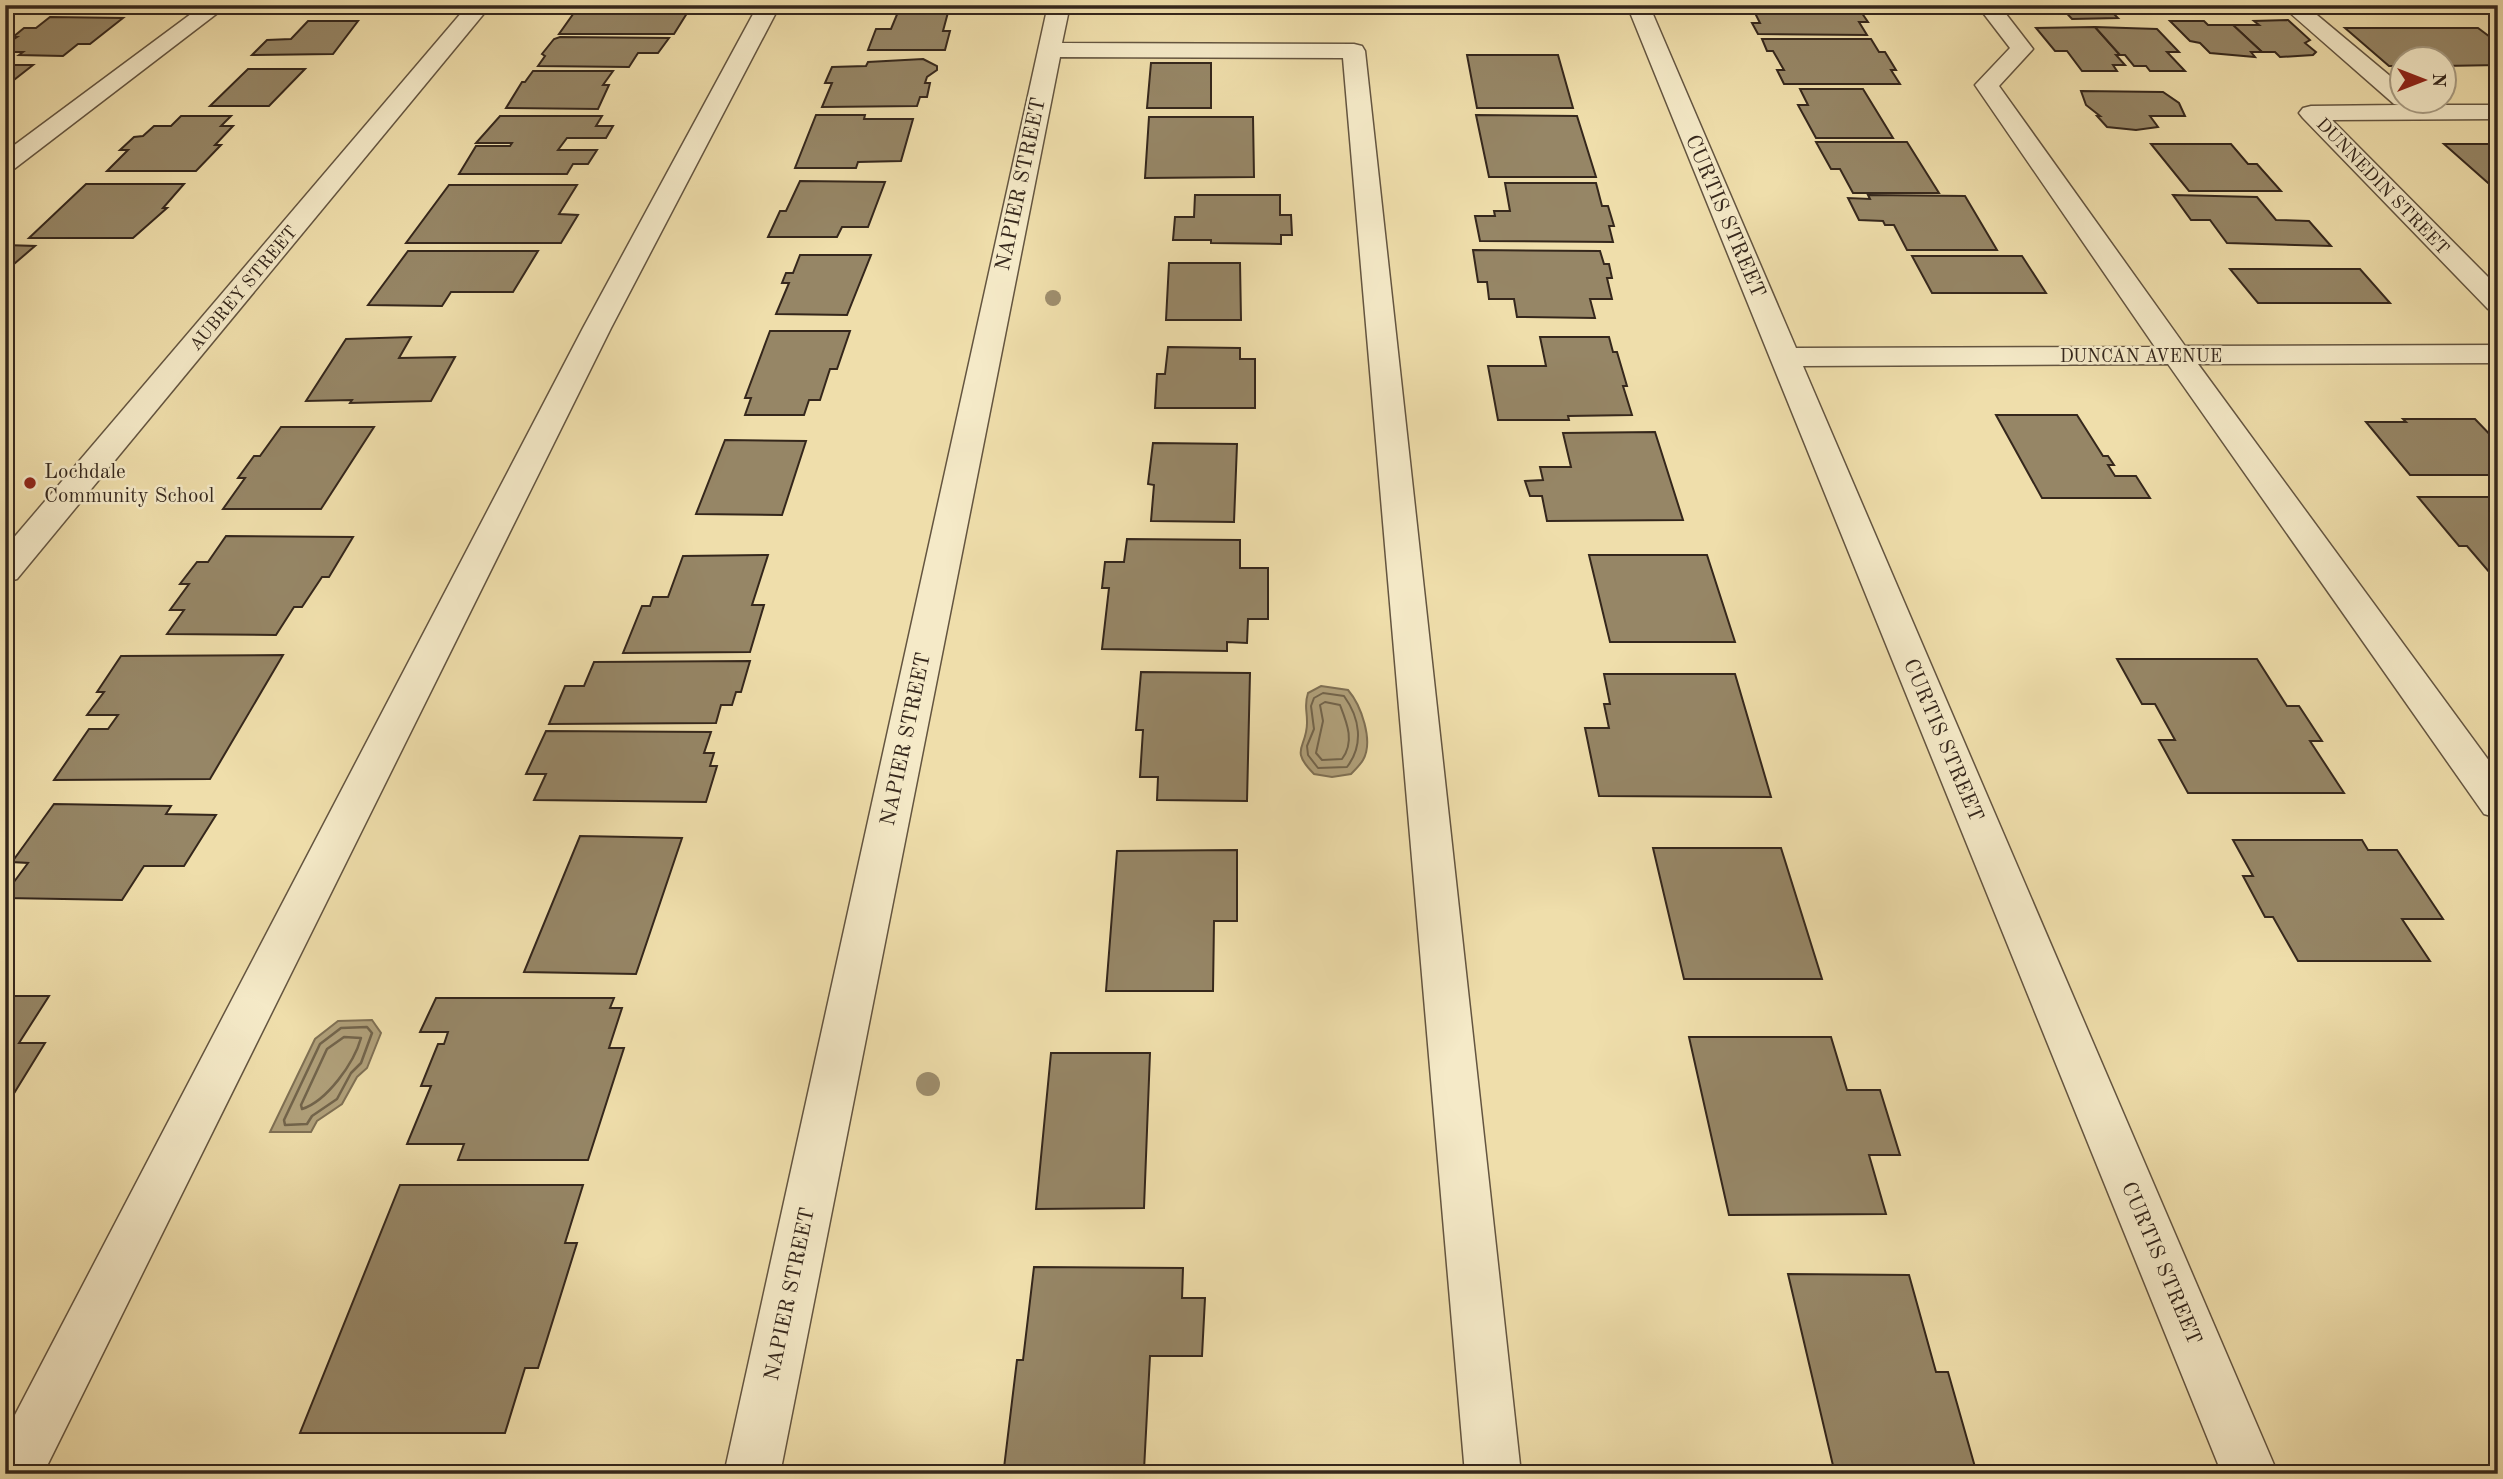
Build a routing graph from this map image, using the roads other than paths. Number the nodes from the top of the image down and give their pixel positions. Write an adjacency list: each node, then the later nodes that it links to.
1 (218, 5): 13 (street)
2 (480, 5): 18 (street, AUBREY STREET)
3 (768, 5): 20 (street)
4 (1059, 5): 8 (street, NAPIER STREET)
5 (1638, 5): 17 (street, CURTIS STREET)
6 (1988, 5): 15 (street)
7 (2292, 5): 9 (street)
8 (1048, 50): 21 (street, NAPIER STREET); 22 (street)
9 (2388, 87)
10 (2388, 106): 14 (street, DUNNEDIN STREET)
11 (2458, 108): 12 (street, DUNNEDIN STREET)
12 (2498, 112)
13 (5, 164)
14 (2498, 303)
15 (2176, 355): 16 (street, DUNCAN AVENUE); 17 (street, DUNCAN AVENUE); 19 (street)
16 (2498, 355)
17 (1784, 357): 23 (street, CURTIS STREET)
18 (5, 571)
19 (2498, 803)
20 (14, 1474)
21 (752, 1474)
22 (1493, 1474)
23 (2250, 1474)

